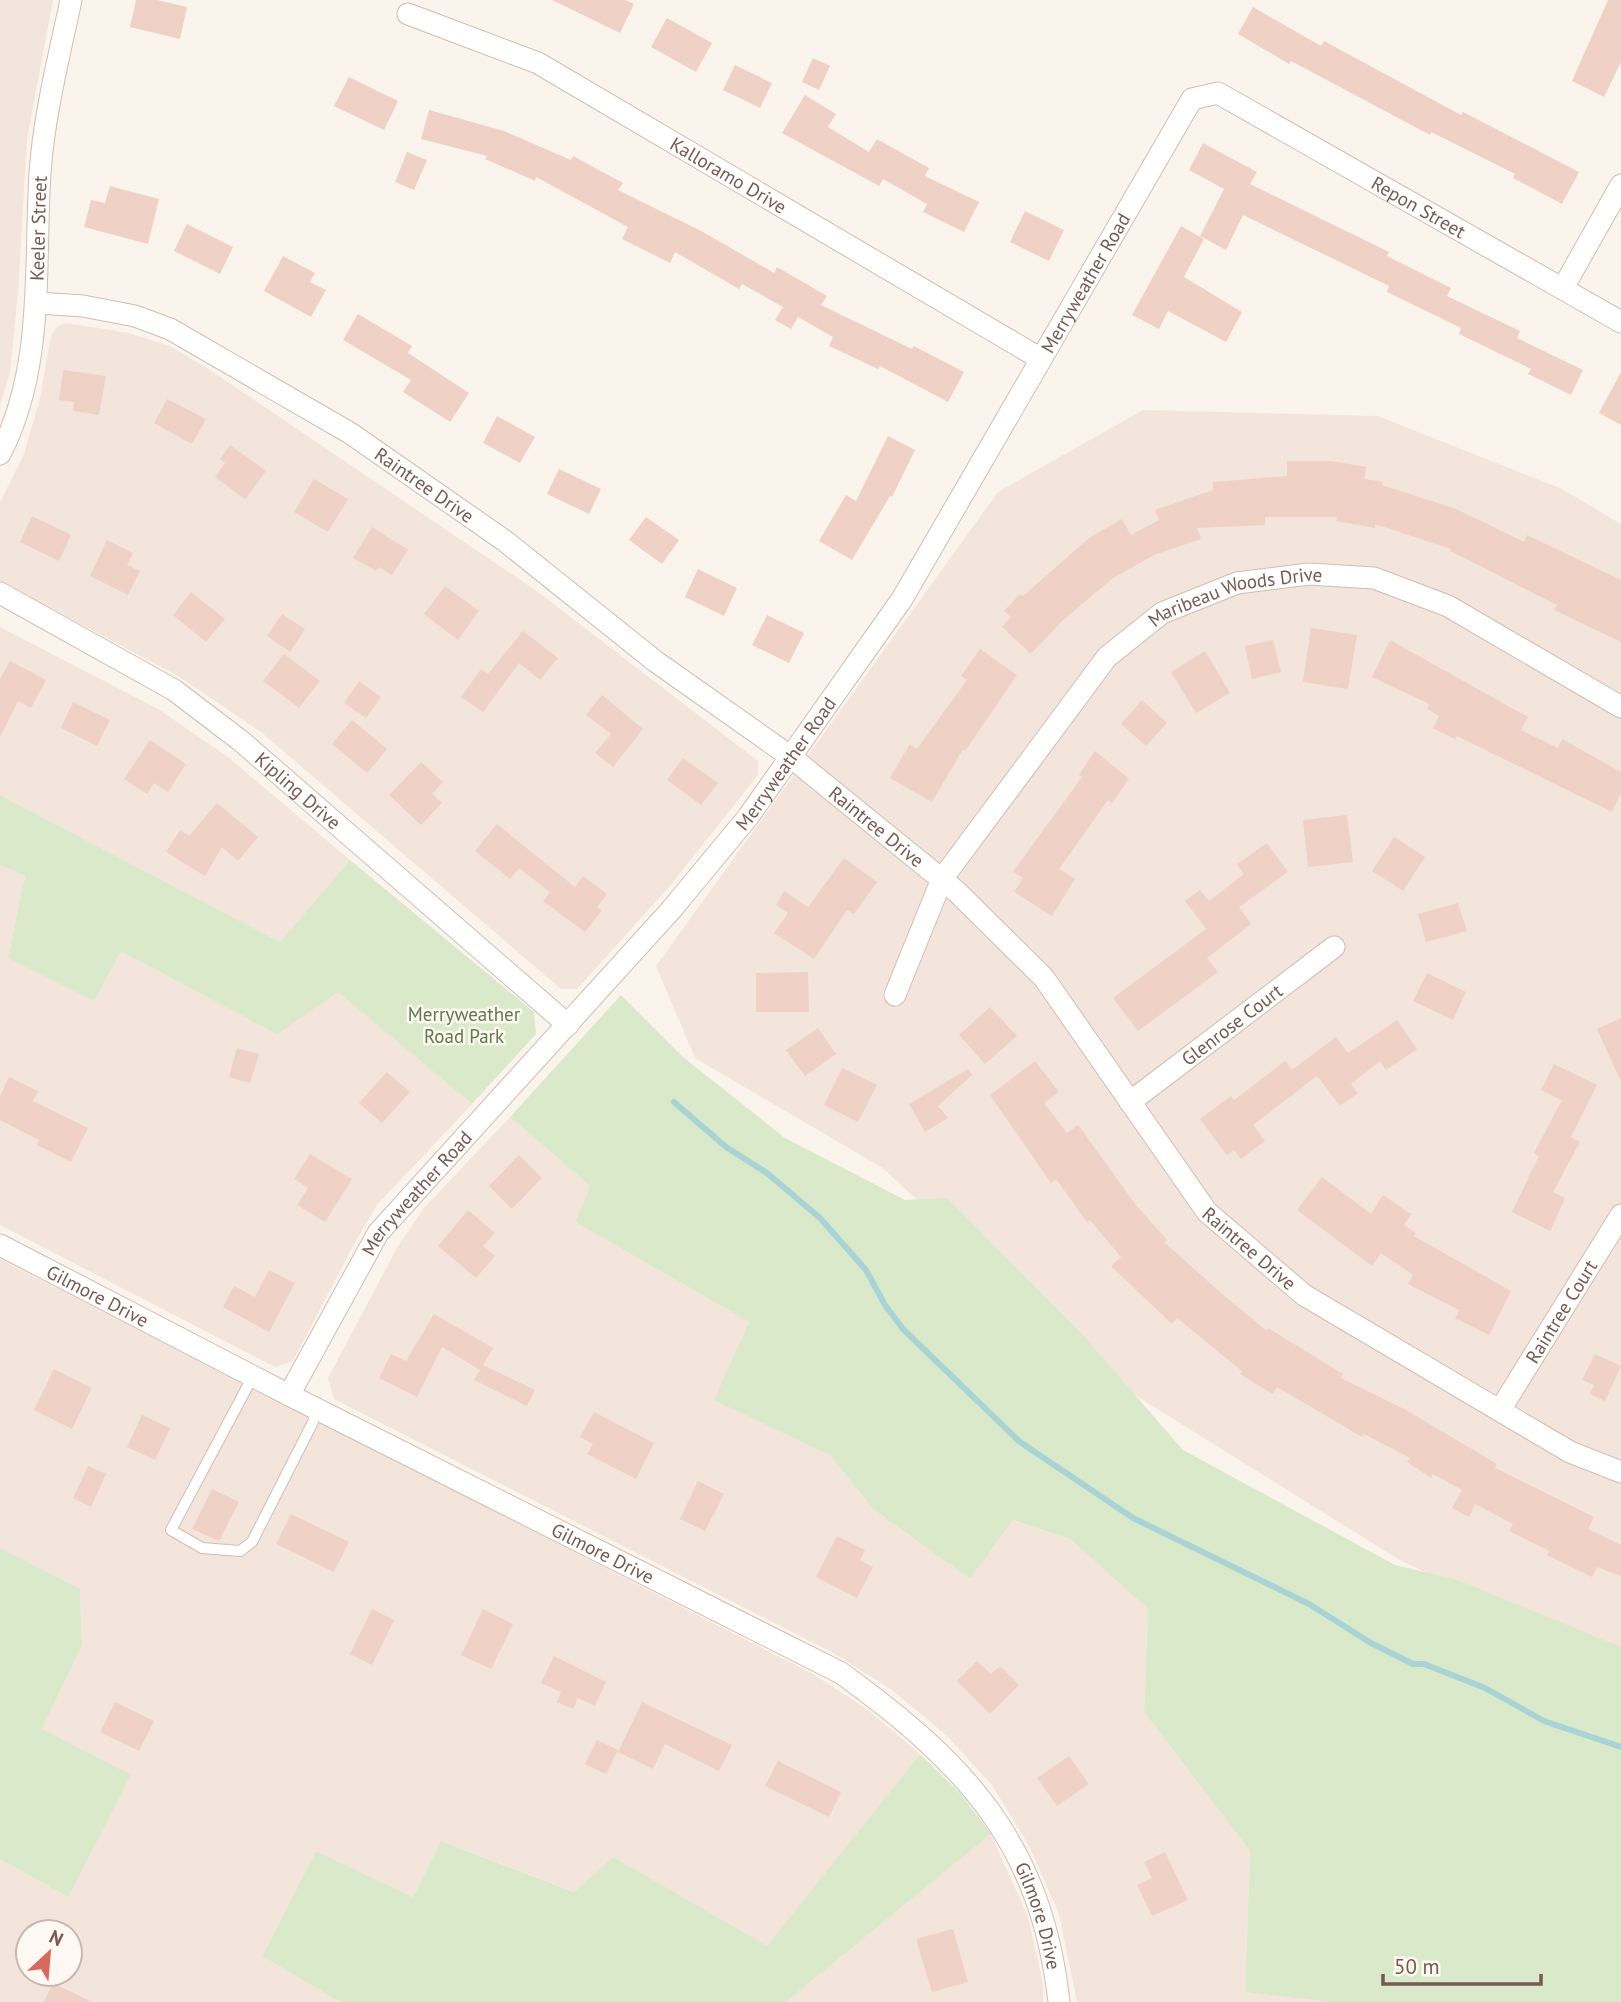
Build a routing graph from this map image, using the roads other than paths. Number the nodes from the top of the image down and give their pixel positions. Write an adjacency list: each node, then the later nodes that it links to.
1 (71, 0): 6 (street, Keeler Street)
2 (408, 15): 8 (street, Kalloramo Drive)
3 (1218, 93): 5 (street, Repon Street); 8 (street, Merryweather Road)
4 (1621, 185): 5 (street)
5 (1563, 288): 7 (street, Repon Street)
6 (38, 303): 9 (street, Keeler Street); 12 (street, Raintree Drive)
7 (1621, 322)
8 (1041, 359): 12 (street, Merryweather Road)
9 (0, 454)
10 (0, 593): 16 (street, Kipling Drive)
11 (1621, 707): 13 (street, Maribeau Woods Drive)
12 (791, 757): 13 (street, Raintree Drive); 16 (street, Merryweather Road)
13 (942, 879): 15 (street, Maribeau Woods Drive); 17 (street, Raintree Drive)
14 (1334, 947): 17 (street, Glenrose Court)
15 (895, 995)
16 (568, 1025): 21 (street, Merryweather Road)
17 (1130, 1102): 23 (street, Raintree Drive)
18 (1621, 1215): 23 (street, Raintree Court)
19 (0, 1245): 20 (street, Gilmore Drive)
20 (253, 1376): 21 (street, Gilmore Drive); 22 (lane)
21 (289, 1395): 22 (street, Gilmore Drive)
22 (316, 1409): 25 (street, Gilmore Drive)
23 (1500, 1410): 24 (street, Raintree Drive)
24 (1621, 1472)
25 (1059, 2002)

